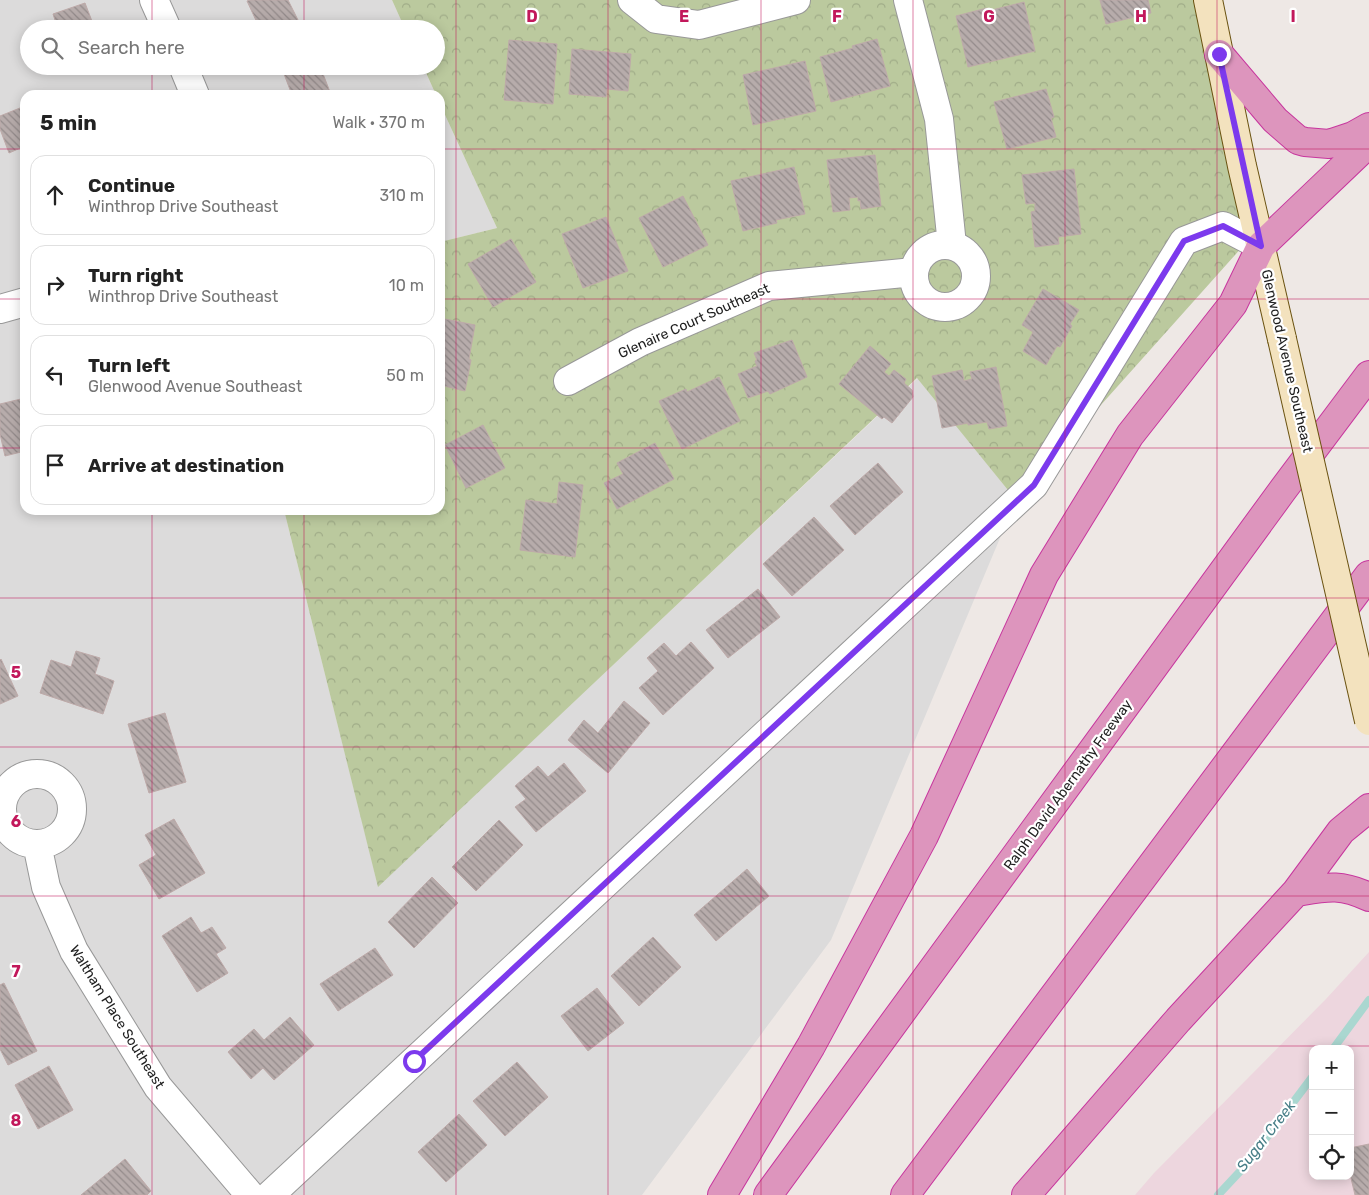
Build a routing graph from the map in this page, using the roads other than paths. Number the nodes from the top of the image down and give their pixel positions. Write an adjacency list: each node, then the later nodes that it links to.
1 (154, 0): 6 (street)
2 (632, 0): 3 (street)
3 (796, 0)
4 (908, 0): 12 (street)
5 (1208, 0): 7 (main road, Glenwood Avenue Southeast)
6 (163, 20)
7 (1219, 54): 10 (highway); 13 (main road, Glenwood Avenue Southeast)
8 (187, 75): 9 (street)
9 (193, 90)
10 (1369, 127)
11 (1369, 143): 13 (highway)
12 (952, 245): 14 (street); 14 (street)
13 (1261, 246): 20 (main road, Glenwood Avenue Southeast, bridge); 26 (street); 27 (highway)
14 (914, 272): 18 (street, Glenaire Court Southeast)
15 (20, 303): 16 (street)
16 (0, 309)
17 (1369, 376): 28 (highway, Ralph David Abernathy Freeway)
18 (568, 381)
19 (1369, 574): 29 (highway)
20 (1369, 721)
21 (1369, 808): 23 (highway)
22 (37, 844): 25 (street, Waltham Place Southeast)
23 (1296, 892): 24 (highway); 30 (highway)
24 (1369, 897)
25 (250, 1195)
26 (270, 1195)
27 (722, 1195)
28 (768, 1195)
29 (905, 1195)
30 (1026, 1195)

